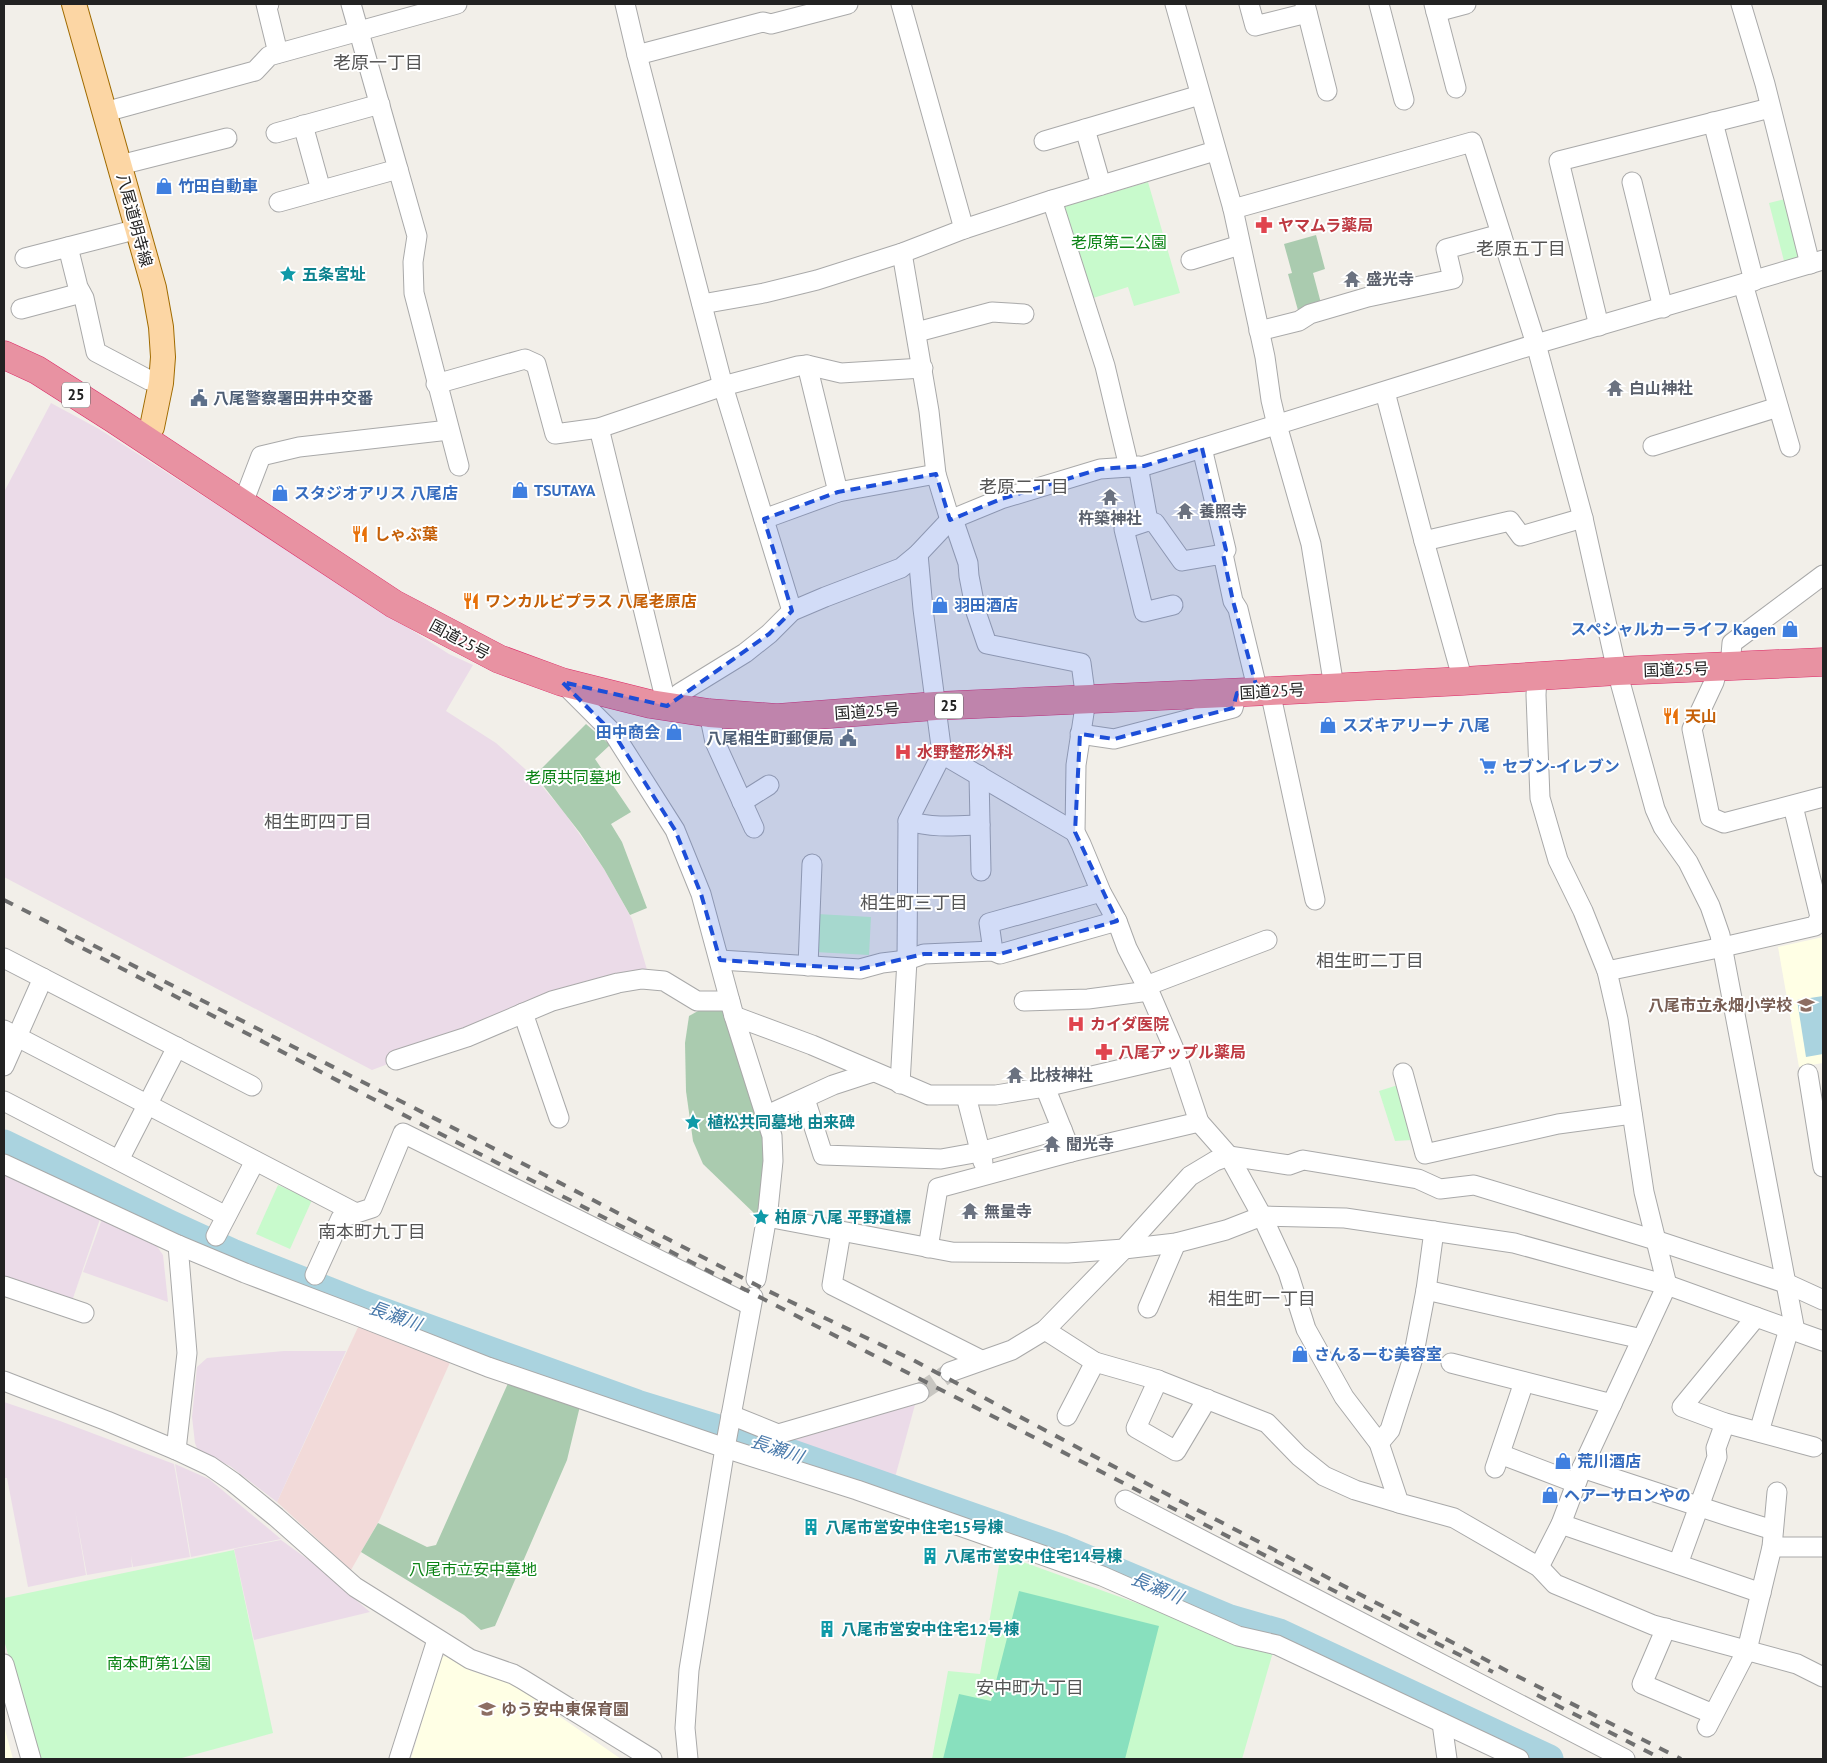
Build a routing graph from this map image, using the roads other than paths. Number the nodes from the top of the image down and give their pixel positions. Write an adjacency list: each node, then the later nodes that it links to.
1 (74, 4): 24 (main road, 八尾道明寺線)
2 (268, 4): 16 (street)
3 (351, 4): 15 (street)
4 (456, 4): 15 (street)
5 (625, 4): 17 (street)
6 (848, 4): 17 (street)
7 (901, 4): 40 (street)
8 (1175, 4): 20 (street)
9 (1249, 4): 13 (street)
10 (1379, 4): 21 (street)
11 (1466, 4): 14 (street)
12 (1741, 4): 23 (street)
13 (1306, 8): 19 (street)
14 (1435, 8): 18 (street)
15 (359, 30): 16 (street); 22 (street)
16 (278, 53): 24 (street)
17 (637, 55): 51 (street)
18 (1456, 88)
19 (1328, 91)
20 (1200, 95): 27 (street); 31 (street)
21 (1404, 100)
22 (380, 104): 26 (street); 33 (street)
23 (1770, 108): 25 (street); 48 (street)
24 (105, 112): 32 (main road, 八尾道明寺線)
25 (1713, 122): 49 (street); 55 (street)
26 (304, 126): 28 (street); 36 (street)
27 (1085, 129): 30 (street); 35 (street)
28 (276, 133)
29 (227, 138): 32 (street)
30 (1044, 141)
31 (1215, 151): 35 (street); 39 (street)
32 (120, 165): 41 (main road, 八尾道明寺線)
33 (398, 170): 36 (street); 63 (street)
34 (1632, 182): 52 (street)
35 (1101, 185): 37 (street)
36 (321, 190): 38 (street)
37 (1052, 200): 40 (street); 75 (street)
38 (279, 202)
39 (1233, 209): 42 (street); 43 (street)
40 (964, 229): 45 (street)
41 (138, 230): 44 (street); 62 (main road, 八尾道明寺線)
42 (1501, 234): 56 (street); 58 (street)
43 (1240, 245): 47 (street); 56 (street)
44 (68, 247): 46 (street); 50 (street)
45 (902, 253): 51 (street); 57 (street)
46 (25, 258)
47 (1191, 260)
48 (1816, 262): 49 (street)
49 (1749, 283): 52 (street); 66 (street)
50 (81, 293): 53 (street); 62 (street)
51 (702, 304): 64 (street)
52 (1663, 308): 55 (street)
53 (21, 309)
54 (1024, 314): 57 (street)
55 (1599, 326): 58 (street)
56 (1259, 331): 67 (street)
57 (917, 332): 61 (street)
58 (1536, 344): 65 (street); 79 (street)
59 (4, 355): 70 (highway, 国道25号 / 25)
60 (807, 366): 61 (street); 64 (street); 77 (street)
61 (922, 368): 76 (street)
62 (160, 383): 70 (main road, 八尾道明寺線)
63 (436, 384): 68 (street); 69 (street)
64 (723, 386): 68 (street); 80 (street)
65 (1385, 392): 67 (street); 83 (street)
66 (1778, 407): 71 (street); 72 (street)
67 (1277, 425): 73 (street); 95 (street)
68 (599, 428): 98 (street)
69 (449, 430): 74 (street); 78 (street)
70 (145, 439): 78 (highway, 国道25号 / 25)
71 (1653, 446)
72 (1790, 447)
73 (1202, 448): 75 (street); 85 (street)
74 (458, 466)
75 (1133, 467): 81 (street); 82 (street)
76 (936, 474): 77 (street); 81 (street)
77 (838, 492): 80 (street)
78 (243, 504): 93 (highway, 国道25号 / 25)
79 (1583, 518): 83 (street); 91 (street)
80 (764, 519): 88 (street)
81 (952, 519): 84 (street); 97 (street)
82 (1148, 520): 85 (street); 87 (street)
83 (1424, 541): 94 (street)
84 (918, 554): 88 (street); 99 (street)
85 (1223, 554): 96 (street)
86 (1823, 575): 90 (street)
87 (1173, 605)
88 (792, 611): 98 (street)
89 (1823, 662): 90 (highway, 国道25号 / 25)
90 (1724, 667): 91 (highway, 国道25号 / 25); 107 (street)
91 (1617, 671): 92 (highway, 国道25号 / 25); 118 (street)
92 (1537, 676): 94 (highway, 国道25号 / 25); 124 (street)
93 (562, 682): 98 (highway, 国道25号 / 25); 121 (street)
94 (1463, 682): 95 (highway, 国道25号 / 25)
95 (1334, 687): 96 (highway, 国道25号 / 25)
96 (1255, 692): 97 (highway, 国道25号 / 25); 101 (street); 115 (street)
97 (1086, 700): 99 (highway, 国道25号 / 25); 101 (street)
98 (667, 706): 100 (highway, 国道25号 / 25)
99 (935, 706): 100 (highway, 国道25号 / 25); 102 (street)
100 (709, 713): 106 (street)
101 (1080, 734): 111 (street)
102 (942, 754): 103 (street); 108 (street)
103 (978, 775): 109 (street); 111 (street)
104 (769, 785): 106 (street)
105 (1823, 797): 107 (street)
106 (742, 802): 110 (street)
107 (1793, 806): 118 (street)
108 (908, 822): 109 (street); 122 (street)
109 (980, 825): 113 (street)
110 (754, 828)
111 (1074, 832): 114 (street)
112 (812, 864): 123 (street)
113 (981, 870)
114 (1101, 892): 116 (street); 119 (street)
115 (1315, 900)
116 (1117, 921): 119 (street); 126 (street)
117 (1267, 940): 126 (street)
118 (1723, 947): 124 (street); 176 (street)
119 (993, 952): 122 (street)
120 (4, 958): 125 (street)
121 (720, 960): 123 (street); 128 (street)
122 (907, 960): 123 (street); 138 (street)
123 (808, 966)
124 (1606, 971): 146 (street)
125 (43, 978): 130 (street); 131 (street)
126 (1148, 988): 127 (street); 132 (street)
127 (1024, 1001)
128 (732, 1009): 129 (street); 135 (street); 147 (street)
129 (523, 1013): 133 (street); 148 (street)
130 (10, 1034): 134 (street); 144 (street)
131 (178, 1047): 139 (street); 144 (street)
132 (1177, 1056): 140 (street); 149 (street)
133 (396, 1060)
134 (4, 1066)
135 (873, 1072): 138 (street); 142 (street)
136 (1403, 1073): 153 (street)
137 (1808, 1074): 145 (street)
138 (900, 1084): 141 (street)
139 (252, 1086)
140 (1045, 1087): 141 (street); 150 (street)
141 (966, 1096): 151 (street)
142 (805, 1099): 147 (street); 155 (street)
143 (4, 1101): 156 (street)
144 (147, 1105): 156 (street); 157 (street)
145 (1819, 1111): 159 (street)
146 (1632, 1114): 153 (street); 170 (street)
147 (765, 1116): 166 (street)
148 (559, 1118)
149 (1199, 1122): 152 (street); 154 (street)
150 (1062, 1129): 151 (street); 152 (street)
151 (980, 1152): 155 (street); 160 (street)
152 (1071, 1152): 160 (street)
153 (1425, 1154): 161 (street)
154 (1229, 1156): 161 (street); 165 (street); 174 (street)
155 (941, 1159): 162 (street)
156 (119, 1160): 164 (street)
157 (256, 1161): 163 (street); 164 (street)
158 (4, 1164): 172 (street)
159 (1823, 1167)
160 (986, 1175): 162 (street)
161 (1426, 1183): 170 (street)
162 (938, 1188): 173 (street)
163 (356, 1213): 175 (street); 180 (street)
164 (226, 1216): 169 (street)
165 (1262, 1216): 167 (street); 171 (street); 203 (street)
166 (768, 1217): 168 (street); 180 (street)
167 (1434, 1231): 177 (street); 179 (street)
168 (841, 1232): 173 (street); 189 (street)
169 (216, 1236)
170 (1655, 1240): 176 (street); 177 (street)
171 (1176, 1243): 174 (street); 182 (street)
172 (178, 1245): 202 (street); 205 (street)
173 (928, 1248): 174 (street)
174 (1124, 1249): 185 (street)
175 (315, 1275)
176 (1788, 1284): 181 (street); 186 (street)
177 (1667, 1285): 184 (street); 187 (street)
178 (4, 1286): 183 (street)
179 (1426, 1290): 187 (street); 203 (street)
180 (753, 1294): 202 (street)
181 (1823, 1300)
182 (1148, 1308)
183 (84, 1313)
184 (1756, 1317): 186 (street); 200 (street)
185 (1045, 1330): 189 (street); 190 (street)
186 (1792, 1330): 188 (street); 201 (street)
187 (1642, 1340): 198 (street)
188 (1823, 1341)
189 (981, 1360): 192 (street)
190 (1095, 1362): 193 (street); 199 (street)
191 (1451, 1364): 195 (street)
192 (950, 1372)
193 (1158, 1380): 197 (street); 197 (street)
194 (4, 1381): 205 (street)
195 (1524, 1382): 198 (street); 206 (street)
196 (919, 1393): 202 (street)
197 (1207, 1399): 209 (street)
198 (1612, 1404): 206 (street)
199 (1067, 1416)
200 (1725, 1423): 201 (street); 210 (street)
201 (1759, 1432): 204 (street)
202 (728, 1433): 222 (street); 226 (street)
203 (1379, 1442): 209 (street)
204 (1814, 1447)
205 (176, 1450): 218 (street)
206 (1579, 1476): 210 (street); 211 (street)
207 (1777, 1492): 212 (street)
208 (1124, 1500): 229 (street)
209 (1399, 1503): 215 (street)
210 (1699, 1506): 212 (street); 214 (street)
211 (1561, 1524): 214 (street); 215 (street)
212 (1773, 1539): 213 (street); 216 (street)
213 (1823, 1547)
214 (1678, 1564): 216 (street)
215 (1539, 1567): 217 (street)
216 (1761, 1593): 219 (street)
217 (1666, 1628): 219 (street); 219 (street)
218 (437, 1640): 224 (street); 225 (street)
219 (1746, 1650): 221 (street)
220 (4, 1664): 223 (street)
221 (1823, 1677)
222 (1442, 1722): 227 (street); 228 (street)
223 (31, 1759)
224 (399, 1759)
225 (652, 1759)
226 (688, 1759)
227 (1447, 1759)
228 (1519, 1759)
229 (1625, 1759)

